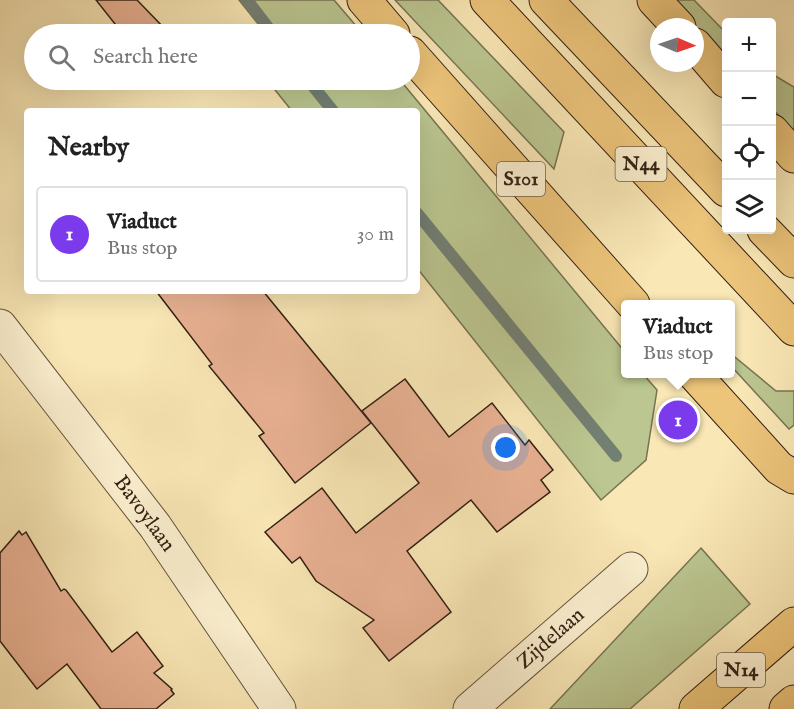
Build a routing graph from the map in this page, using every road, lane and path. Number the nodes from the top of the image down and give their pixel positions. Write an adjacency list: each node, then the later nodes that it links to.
1 (364, 0): 6 (main road)
2 (487, 0): 17 (main road, N44)
3 (546, 0): 12 (main road, N44)
4 (654, 0): 5 (main road)
5 (670, 18)
6 (384, 24)
7 (704, 55): 9 (main road)
8 (420, 64): 15 (main road, S101)
9 (722, 76)
10 (776, 136): 11 (main road)
11 (794, 156)
12 (722, 186)
13 (768, 234): 14 (main road)
14 (794, 261)
15 (629, 300)
16 (0, 326): 23 (street, Bavoylaan)
17 (794, 329)
18 (698, 378): 19 (main road)
19 (787, 472)
20 (631, 569): 24 (street, Zijdelaan)
21 (790, 627): 25 (main road, N14)
22 (794, 702): 26 (main road, N14)
23 (279, 709)
24 (470, 709)
25 (696, 709)
26 (786, 709)

